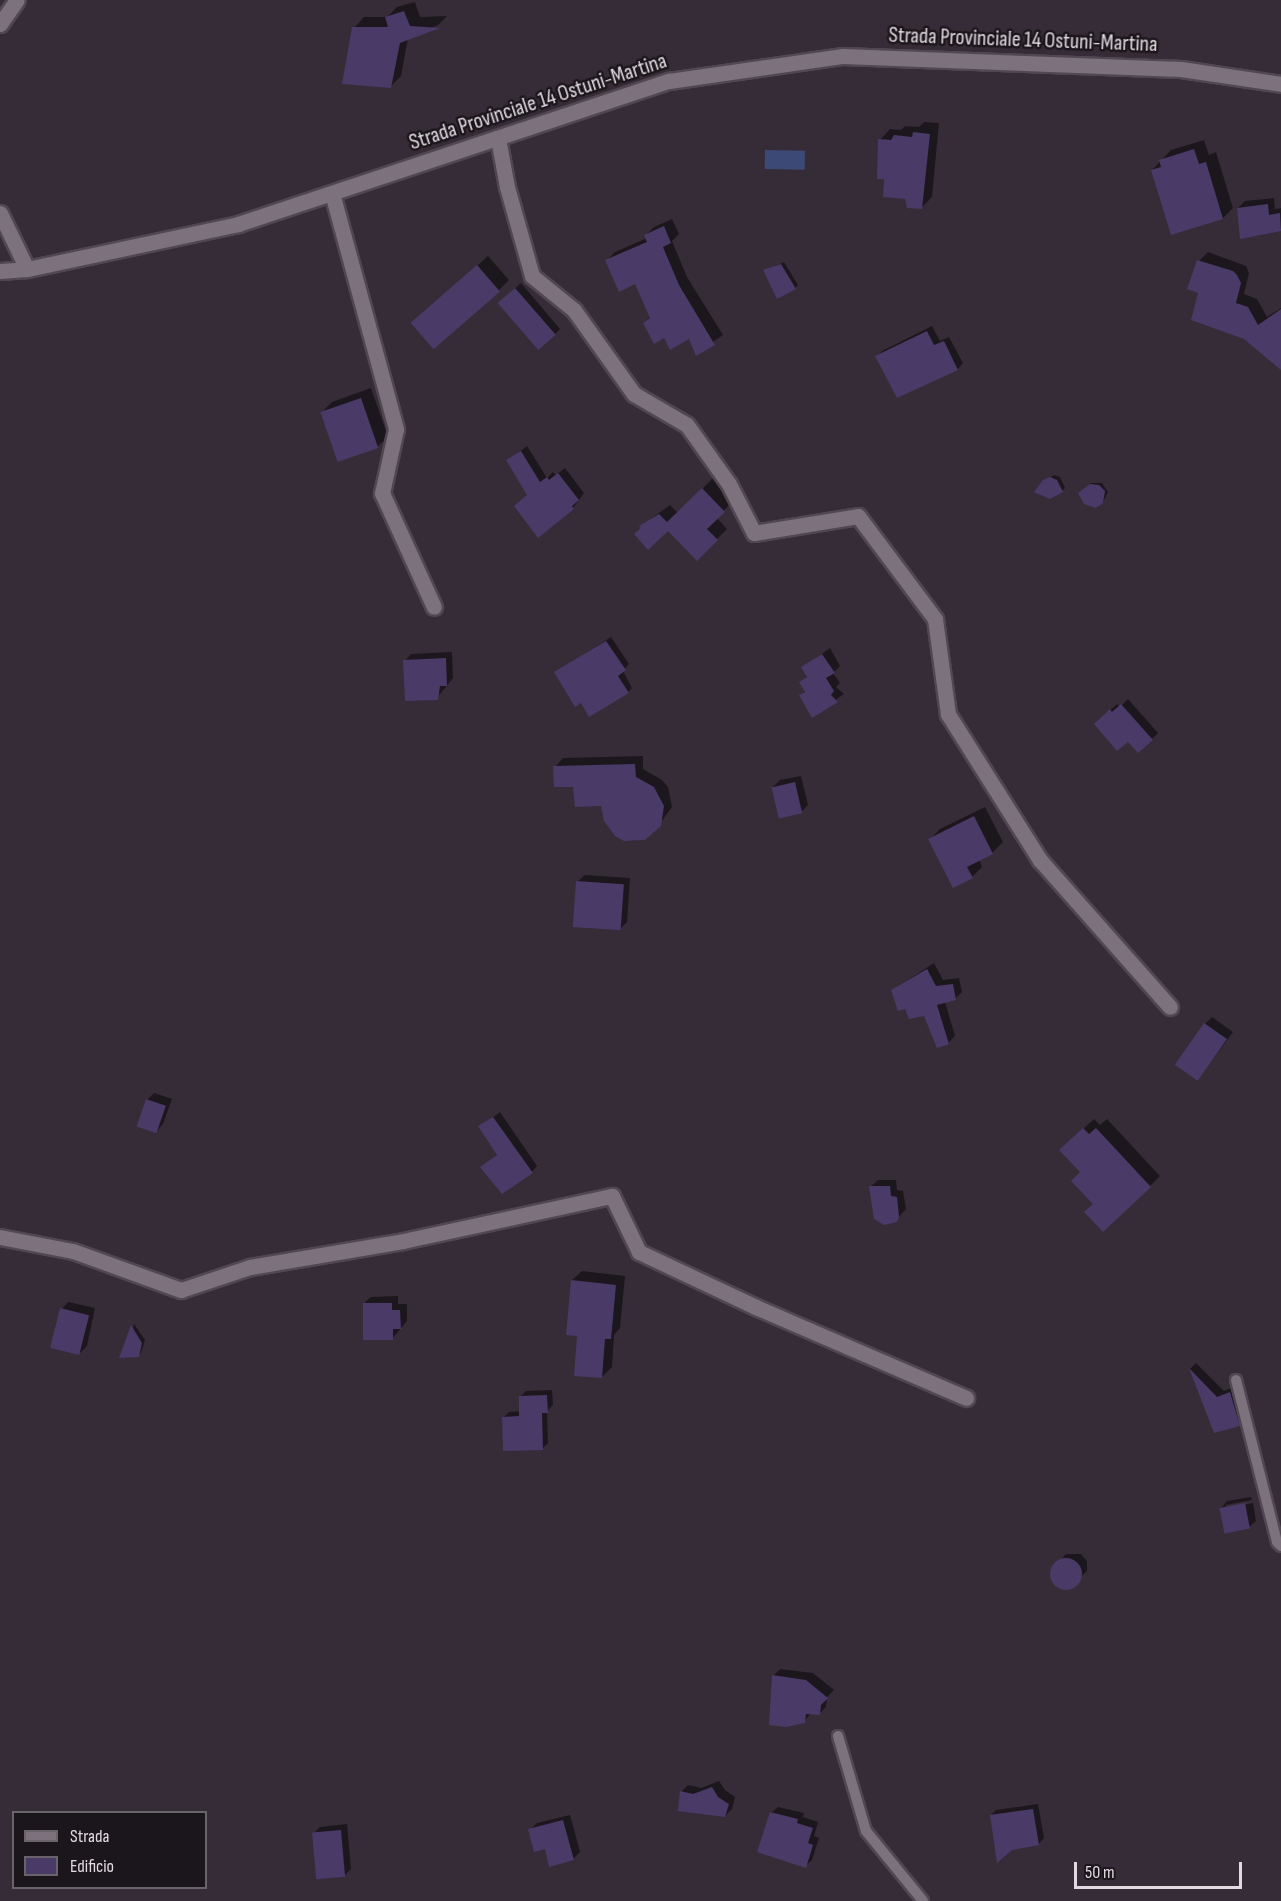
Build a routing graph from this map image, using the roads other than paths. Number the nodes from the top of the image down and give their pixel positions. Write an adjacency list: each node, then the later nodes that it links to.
1 (17, 0): 2 (street)
2 (0, 24)
3 (1281, 84): 4 (street, Strada Provinciale 14 Ostuni-Martina)
4 (498, 138): 5 (street, Strada Provinciale 14 Ostuni-Martina); 10 (street)
5 (332, 193): 7 (street, Strada Provinciale 14 Ostuni-Martina); 9 (street)
6 (0, 213): 7 (street)
7 (27, 269): 8 (street, Strada Provinciale 14 Ostuni-Martina)
8 (0, 271)
9 (434, 607)
10 (1170, 1007)
11 (0, 1237): 13 (street)
12 (1236, 1380): 14 (lane)
13 (966, 1398)
14 (1281, 1546)
15 (838, 1736): 16 (lane)
16 (922, 1901)

